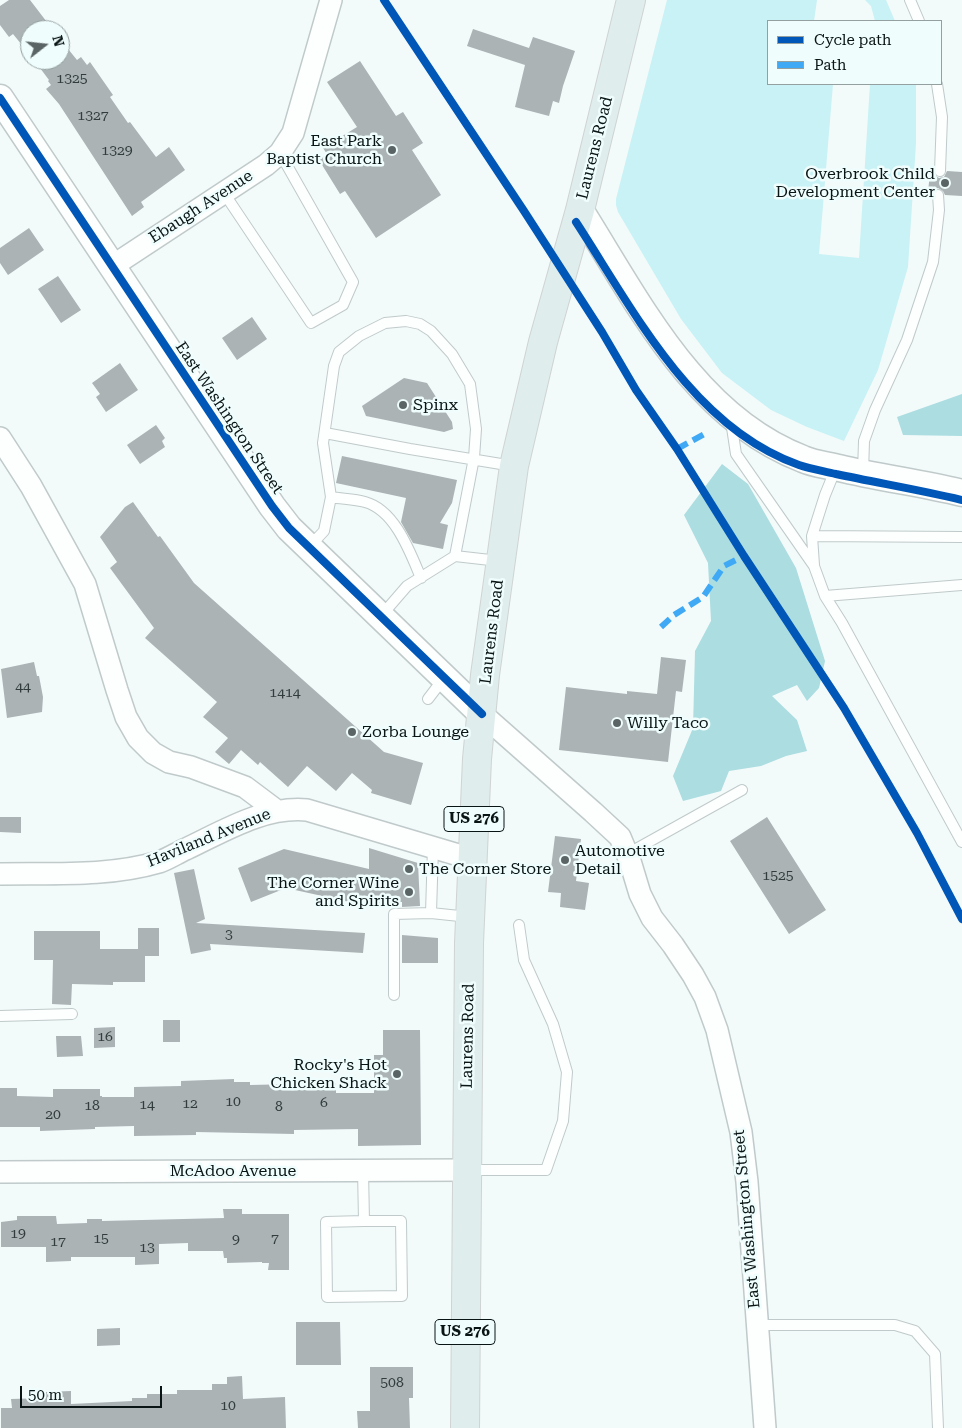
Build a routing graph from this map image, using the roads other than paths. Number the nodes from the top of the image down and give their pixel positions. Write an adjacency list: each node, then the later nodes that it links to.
1 (631, 0): 11 (main road, Laurens Road / US 276)
2 (910, 0): 4 (lane)
3 (329, 2): 7 (street, Ebaugh Avenue)
4 (919, 20)
5 (937, 85): 8 (lane)
6 (0, 98): 12 (street, East Washington Street)
7 (280, 153): 9 (street, Ebaugh Avenue); 9 (lane)
8 (940, 171)
9 (224, 192): 12 (street, Ebaugh Avenue)
10 (938, 195): 19 (lane)
11 (580, 210): 13 (street); 17 (main road, Laurens Road / US 276)
12 (111, 267): 24 (street, East Washington Street)
13 (730, 417): 18 (street); 27 (lane)
14 (325, 433): 16 (lane); 16 (lane); 21 (lane)
15 (0, 438): 36 (street)
16 (474, 458): 17 (lane); 25 (lane)
17 (514, 466): 26 (main road, Laurens Road / US 276)
18 (836, 467): 19 (street); 22 (lane)
19 (862, 474): 20 (street)
20 (962, 493)
21 (331, 497): 24 (lane); 28 (lane)
22 (812, 536): 23 (lane); 27 (lane)
23 (962, 537)
24 (309, 547): 31 (street, East Washington Street)
25 (456, 556): 26 (lane); 28 (lane)
26 (500, 561): 34 (main road, Laurens Road / US 276)
27 (814, 566): 30 (lane)
28 (421, 578): 31 (lane)
29 (962, 585): 30 (lane)
30 (824, 596): 37 (lane)
31 (380, 617): 32 (street, East Washington Street)
32 (445, 677): 33 (lane); 34 (street, East Washington Street)
33 (428, 699)
34 (482, 714): 39 (street, East Washington Street); 40 (main road, Laurens Road / US 276)
35 (742, 790): 39 (lane)
36 (277, 811): 38 (street, Haviland Avenue); 41 (street, Haviland Avenue)
37 (962, 842)
38 (433, 847): 40 (street, Haviland Avenue); 42 (lane)
39 (628, 854): 52 (street, East Washington Street)
40 (472, 859): 43 (main road, Laurens Road / US 276)
41 (0, 874)
42 (431, 913): 43 (lane); 45 (lane)
43 (470, 917): 49 (main road, Laurens Road / US 276)
44 (519, 925): 49 (lane)
45 (394, 995)
46 (72, 1014): 47 (lane)
47 (0, 1016)
48 (363, 1170): 49 (street, McAdoo Avenue); 50 (street, McAdoo Avenue); 51 (lane)
49 (466, 1170): 53 (main road, Laurens Road / US 276)
50 (0, 1172)
51 (364, 1221): 51 (lane)
52 (756, 1325): 54 (street, East Washington Street); 55 (lane)
53 (464, 1428)
54 (765, 1428)
55 (938, 1428)

